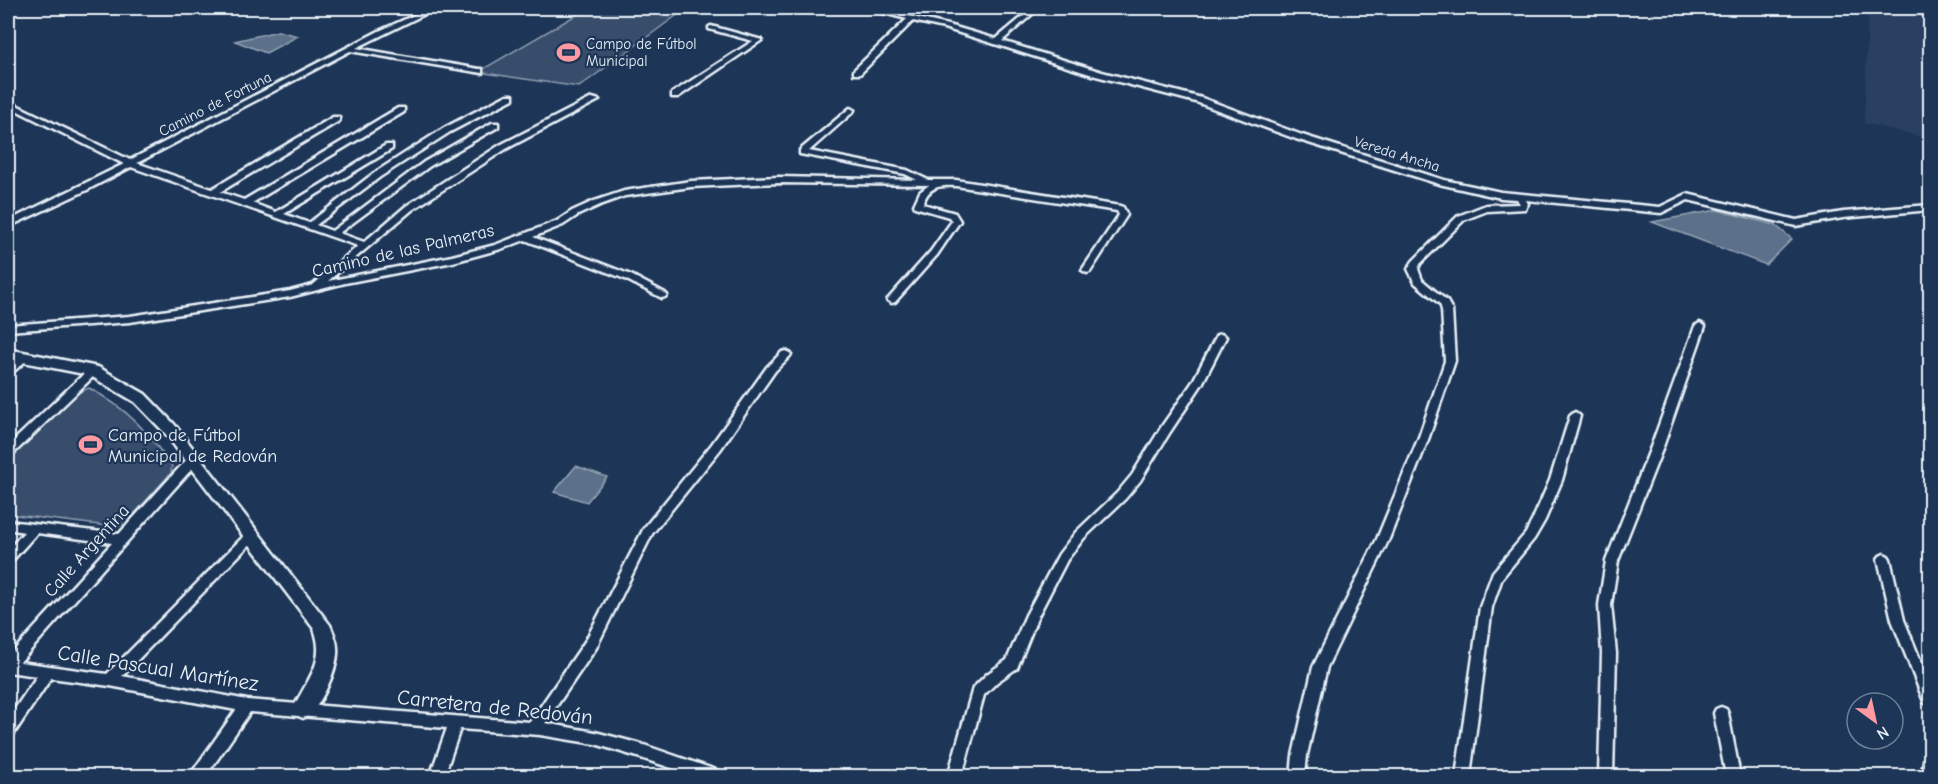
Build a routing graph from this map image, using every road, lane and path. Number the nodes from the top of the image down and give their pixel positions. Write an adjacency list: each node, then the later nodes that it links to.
1 (434, 8): 9 (street, Camino de Fortuna)
2 (867, 8): 6 (street, Vereda Ancha)
3 (1036, 8): 8 (street)
4 (1918, 8): 5 (highway)
5 (1930, 12)
6 (912, 18): 8 (street, Vereda Ancha); 11 (street)
7 (711, 28): 12 (street)
8 (998, 41): 25 (street, Vereda Ancha)
9 (349, 49): 10 (street); 21 (street, Camino de Fortuna)
10 (479, 71)
11 (857, 72)
12 (675, 95)
13 (510, 97): 30 (street)
14 (595, 100): 33 (street)
15 (8, 104): 21 (street)
16 (401, 110): 26 (street)
17 (850, 110): 22 (street)
18 (336, 119): 24 (street)
19 (495, 126): 31 (street)
20 (389, 147): 28 (street)
21 (131, 164): 24 (street); 29 (street, Camino de Fortuna)
22 (927, 181): 23 (street, Camino de las Palmeras); 32 (street, Camino de las Palmeras)
23 (940, 182): 34 (street, Camino de las Palmeras); 37 (street)
24 (212, 193): 26 (street)
25 (1519, 196): 27 (street, Vereda Ancha); 70 (street)
26 (243, 204): 28 (street)
27 (1930, 208)
28 (277, 215): 30 (street)
29 (8, 224)
30 (310, 226): 31 (street)
31 (333, 234): 33 (street)
32 (526, 237): 35 (street, Camino de las Palmeras); 36 (street)
33 (364, 245): 35 (street)
34 (1088, 270)
35 (315, 287): 39 (street, Camino de las Palmeras)
36 (662, 296)
37 (892, 300)
38 (1700, 326): 72 (street)
39 (8, 328)
40 (1221, 337): 69 (street)
41 (8, 354): 43 (street)
42 (786, 354): 63 (street)
43 (25, 356): 44 (street); 45 (street)
44 (93, 370): 47 (street); 48 (street)
45 (8, 371)
46 (1575, 416): 71 (street)
47 (8, 452)
48 (192, 460): 51 (street); 52 (street, Calle Argentina)
49 (8, 525): 50 (street)
50 (35, 528): 52 (street); 53 (street)
51 (251, 536): 57 (street); 60 (street)
52 (122, 539): 55 (street, Calle Argentina)
53 (8, 558)
54 (1884, 559): 58 (street)
55 (8, 666): 56 (street, Calle Pascual Martínez)
56 (48, 671): 57 (street, Calle Pascual Martínez); 64 (street)
57 (110, 680): 59 (street, Calle Pascual Martínez)
58 (1930, 699)
59 (247, 706): 60 (street, Calle Pascual Martínez); 66 (street)
60 (303, 709): 62 (street, Carretera de Redován)
61 (1721, 713): 73 (street)
62 (456, 722): 63 (street, Carretera de Redován); 67 (street)
63 (534, 728): 68 (street, Carretera de Redován)
64 (8, 730)
65 (1930, 761): 74 (street)
66 (198, 777)
67 (437, 777)
68 (714, 777)
69 (955, 777)
70 (1298, 777)
71 (1463, 777)
72 (1606, 777)
73 (1733, 777)
74 (1928, 777)

